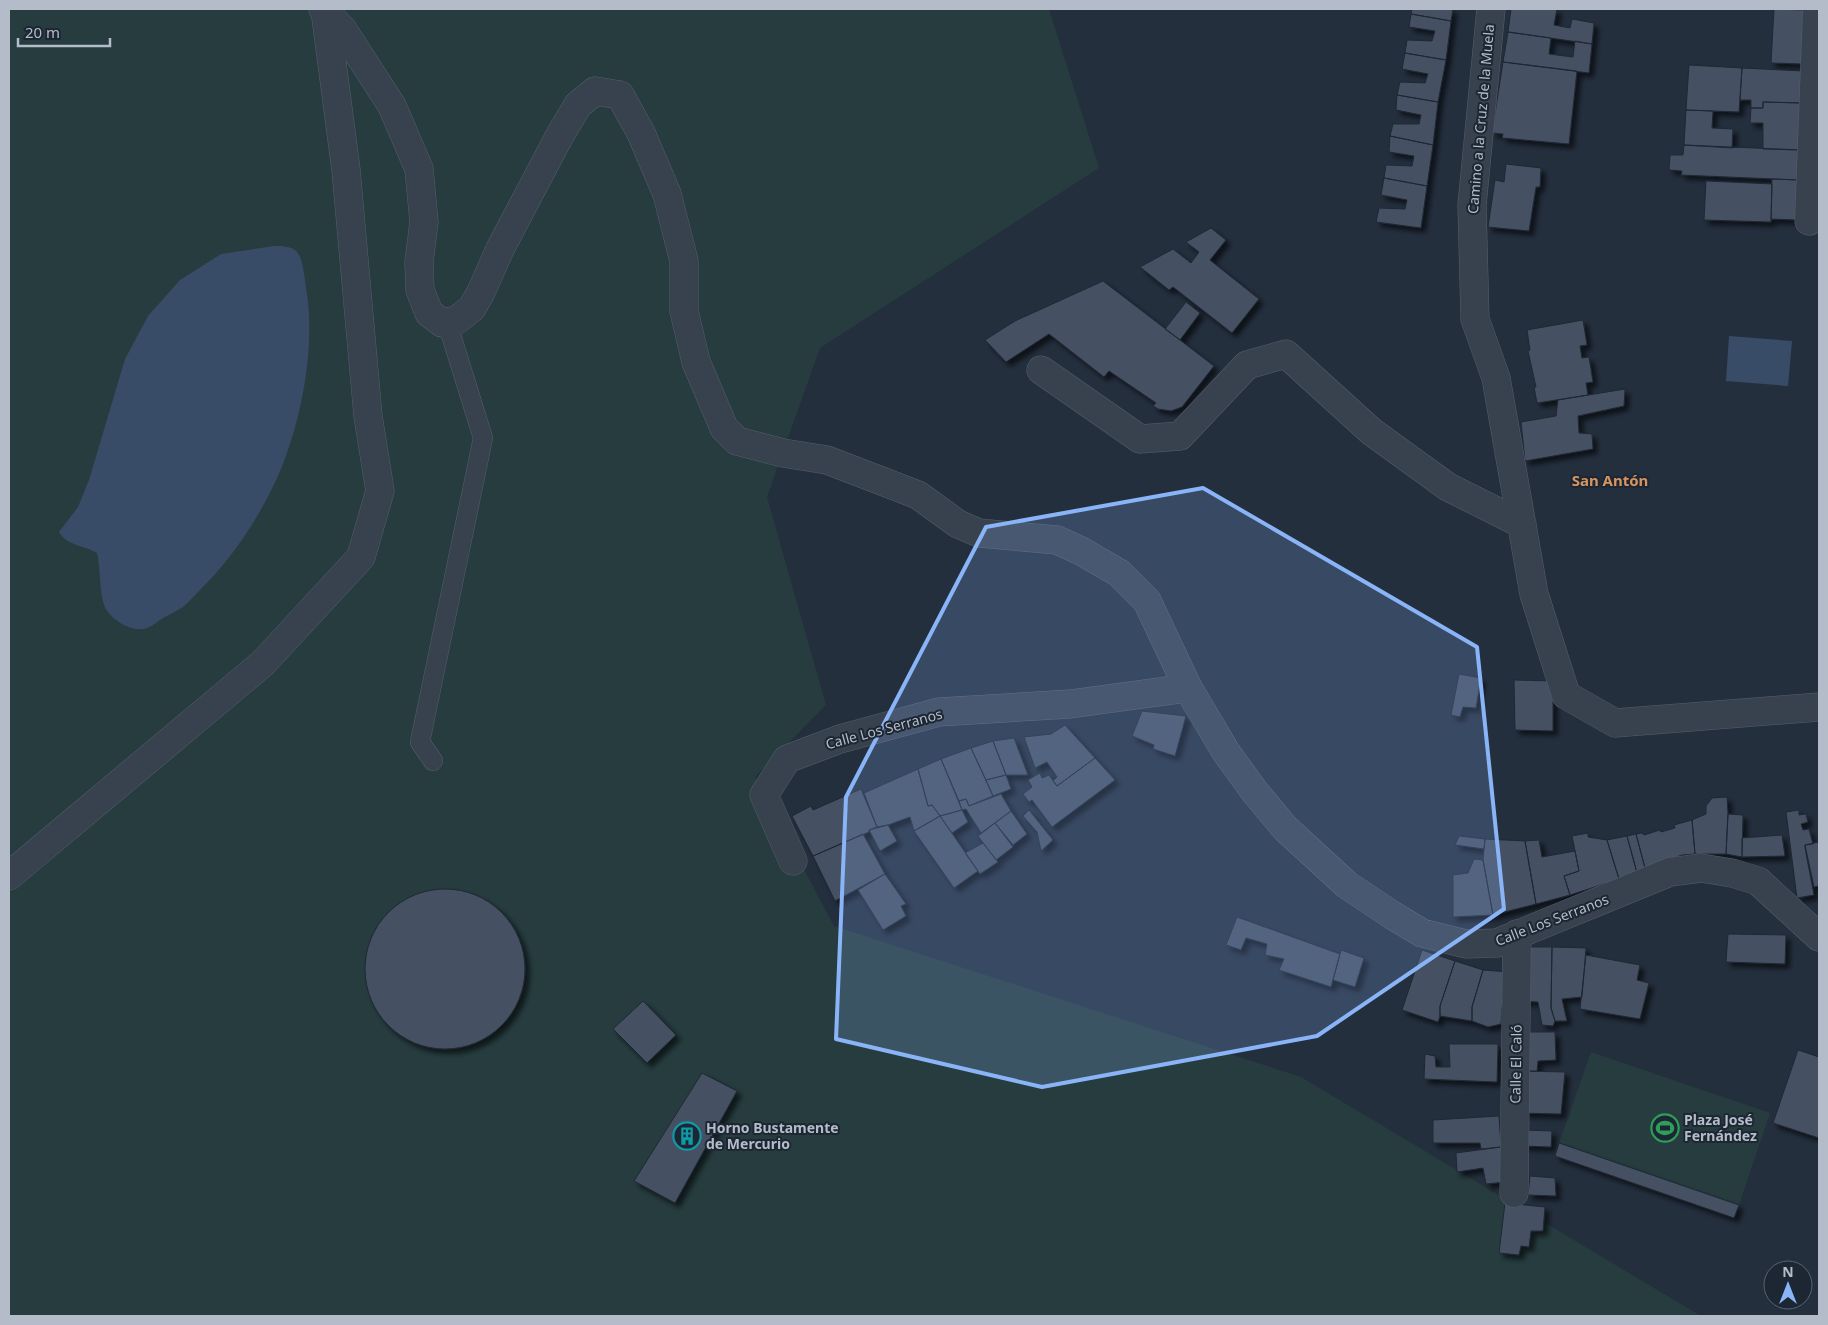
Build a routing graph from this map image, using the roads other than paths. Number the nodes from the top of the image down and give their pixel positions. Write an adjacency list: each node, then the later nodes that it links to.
1 (1491, 9): 8 (street, Camino a la Cruz de la Muela)
2 (1817, 9): 4 (street)
3 (324, 10): 6 (street); 13 (street)
4 (1818, 50): 5 (street)
5 (1810, 221)
6 (447, 322): 9 (street, Calle Los Serranos); 11 (lane)
7 (1042, 370): 8 (street)
8 (1522, 524): 10 (street, Camino a la Cruz de la Muela)
9 (1188, 688): 12 (street, Calle Los Serranos); 14 (street, Calle Los Serranos)
10 (1819, 707)
11 (434, 761)
12 (793, 861)
13 (9, 876)
14 (1517, 934): 15 (street, Calle Los Serranos); 16 (street, Calle El Caló)
15 (1819, 937)
16 (1514, 1193)

